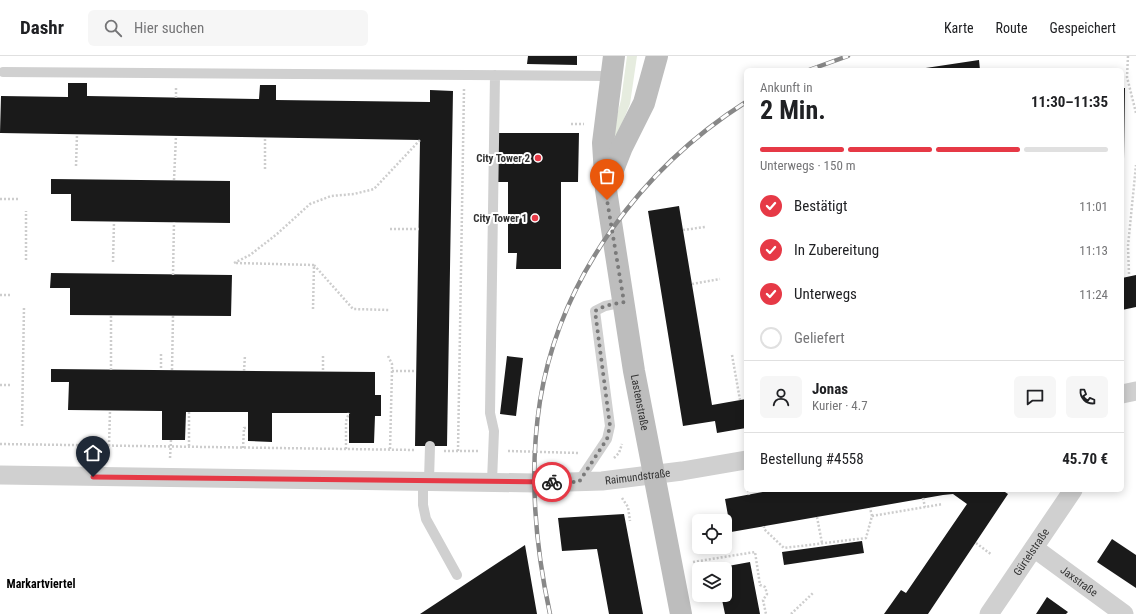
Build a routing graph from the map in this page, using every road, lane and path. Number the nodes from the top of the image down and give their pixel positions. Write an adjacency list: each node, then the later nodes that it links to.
1 (657, 56): 18 (main road, Lastenstraße)
2 (1128, 56): 7 (path)
3 (612, 66): 5 (lane); 18 (main road, Lastenstraße)
4 (3, 72): 5 (lane)
5 (494, 76): 71 (lane)
6 (464, 86): 70 (path)
7 (1136, 113)
8 (571, 124): 9 (path)
9 (584, 124)
10 (77, 134): 15 (path)
11 (176, 136): 17 (path)
12 (265, 137): 16 (path)
13 (420, 140): 30 (path)
14 (1136, 165): 32 (path)
15 (76, 166)
16 (264, 169)
17 (174, 180)
18 (606, 190): 37 (main road, Lastenstraße)
19 (0, 199): 20 (path)
20 (18, 199)
21 (26, 211): 28 (path)
22 (114, 222): 29 (path)
23 (174, 222): 31 (path)
24 (705, 227): 27 (path)
25 (390, 229): 26 (path)
26 (419, 229)
27 (683, 230)
28 (26, 260)
29 (113, 262)
30 (314, 265): 39 (path); 40 (path)
31 (174, 274)
32 (1129, 274)
33 (720, 280): 34 (path)
34 (692, 284)
35 (11, 295): 36 (path)
36 (0, 296)
37 (624, 302): 72 (lane); 76 (main road, Lastenstraße)
38 (24, 308): 61 (path)
39 (313, 309)
40 (389, 310)
41 (112, 315): 48 (path)
42 (173, 316): 50 (path)
43 (160, 354): 49 (path)
44 (244, 355): 51 (path)
45 (732, 355): 57 (path)
46 (323, 356): 52 (path)
47 (388, 356): 53 (path)
48 (111, 370)
49 (160, 370)
50 (172, 370)
51 (244, 371)
52 (323, 371)
53 (392, 371): 54 (path); 69 (path)
54 (416, 371)
55 (0, 385): 56 (path)
56 (12, 385)
57 (740, 400)
58 (110, 411): 64 (path)
59 (189, 412): 65 (path)
60 (349, 413): 68 (path)
61 (22, 426)
62 (248, 428): 66 (path)
63 (0, 444): 64 (path)
64 (109, 446): 65 (path)
65 (189, 446): 66 (path)
66 (243, 448): 68 (path)
67 (430, 448): 69 (path); 70 (path); 77 (lane)
68 (346, 449): 69 (path)
69 (390, 450)
70 (458, 451): 71 (path)
71 (493, 452): 72 (path); 78 (lane)
72 (599, 453): 73 (path); 79 (lane)
73 (614, 458)
74 (744, 460): 76 (street, Raimundstraße)
75 (0, 475): 77 (street, Raimundstraße)
76 (654, 475): 79 (street, Raimundstraße); 97 (main road, Lastenstraße)
77 (426, 480): 78 (street, Raimundstraße); 95 (lane)
78 (492, 481): 79 (street, Raimundstraße)
79 (579, 482)
80 (748, 492): 82 (path)
81 (1072, 492): 92 (street, Gürtelstraße)
82 (749, 495)
83 (923, 498): 85 (path)
84 (943, 504): 85 (path)
85 (925, 507): 87 (path)
86 (870, 508): 87 (path)
87 (872, 516): 90 (path)
88 (817, 517): 90 (path)
89 (764, 526): 90 (path)
90 (822, 543)
91 (976, 543): 93 (path)
92 (1034, 548): 100 (street, Gürtelstraße); 101 (street, Jaxstraße)
93 (992, 555)
94 (693, 562): 98 (path)
95 (457, 575)
96 (813, 592): 99 (path)
97 (680, 614)
98 (766, 614)
99 (791, 614)
100 (989, 614)
101 (1124, 614)

